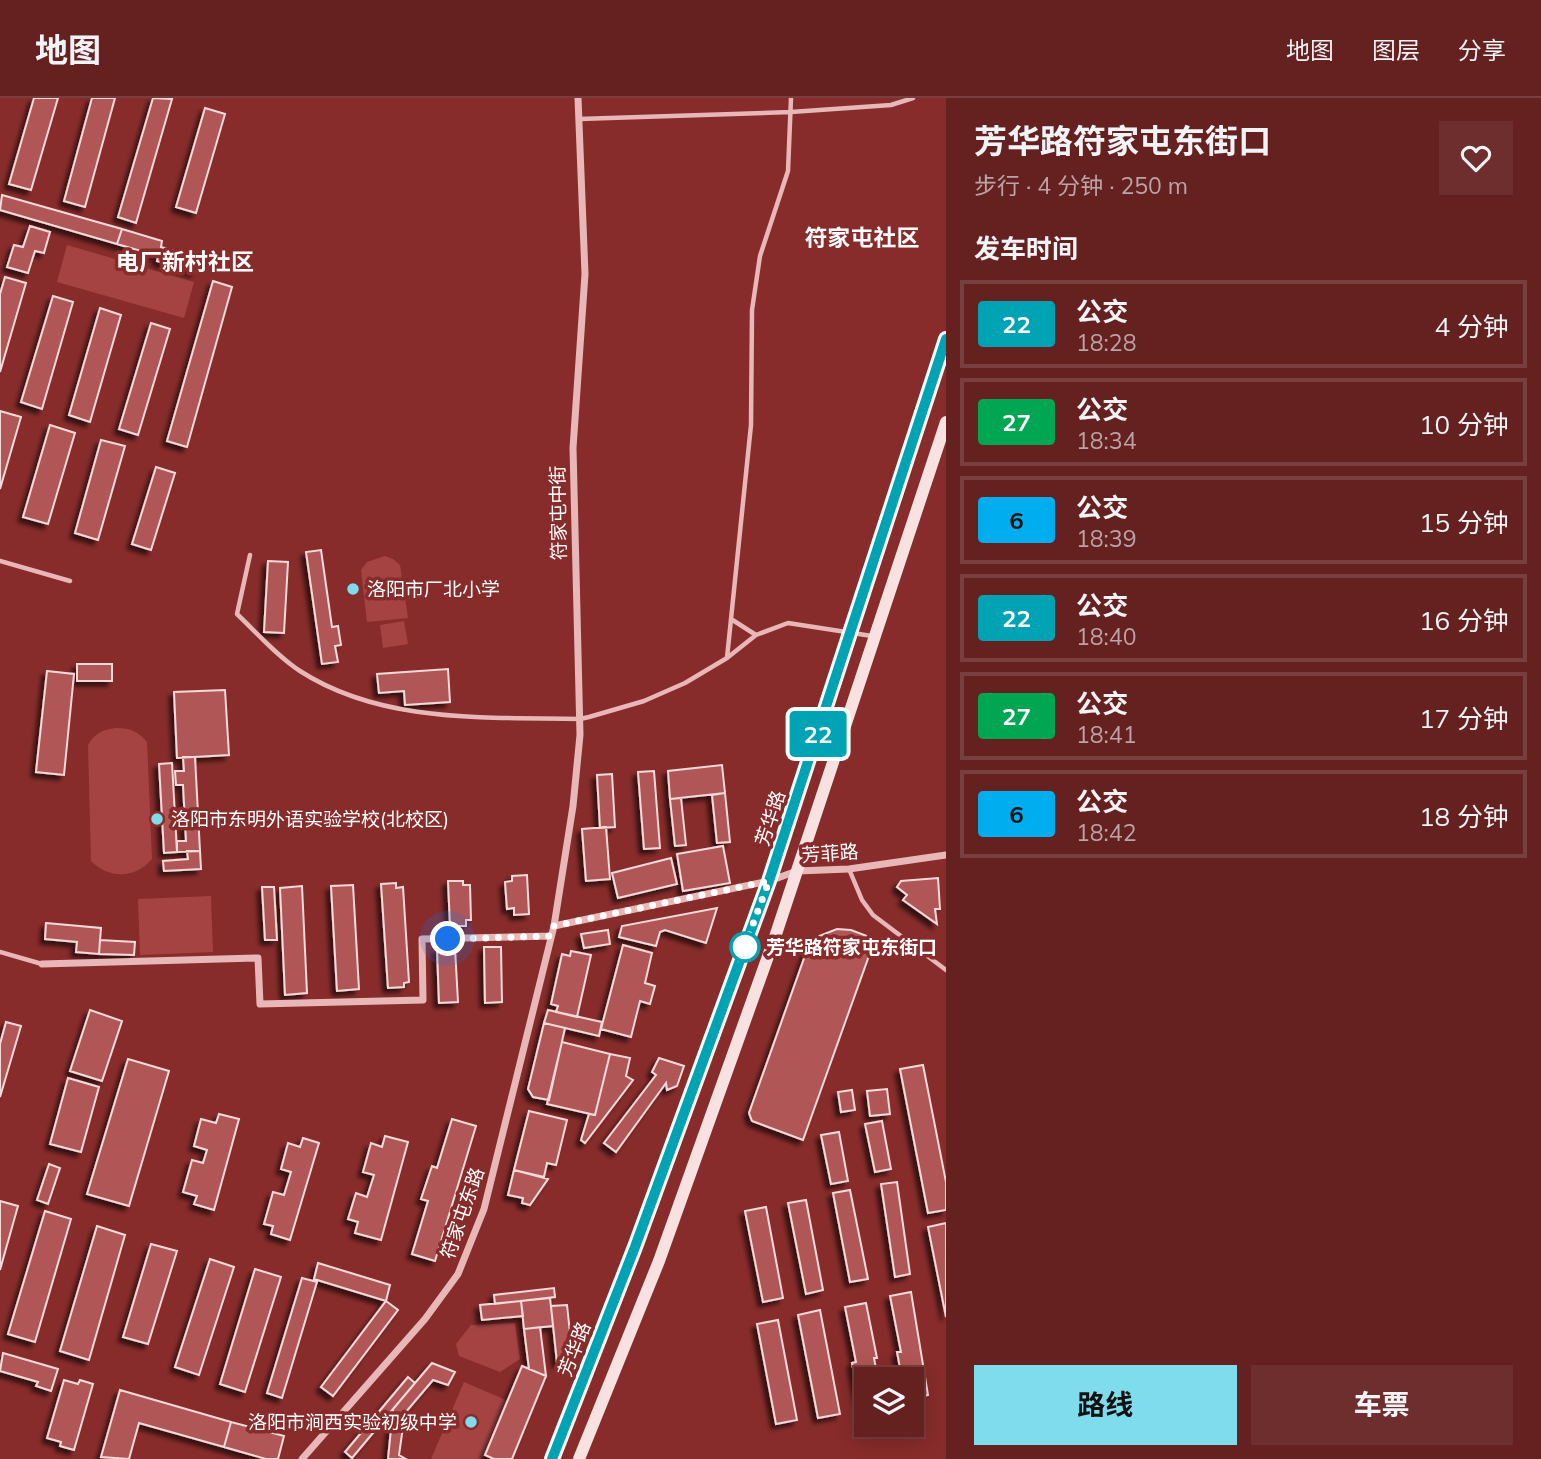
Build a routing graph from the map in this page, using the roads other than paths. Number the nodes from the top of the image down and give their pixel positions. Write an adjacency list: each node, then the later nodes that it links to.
1 (578, 98): 5 (street, 符家屯中街)
2 (791, 98): 4 (lane)
3 (913, 98): 4 (lane)
4 (792, 112): 5 (lane); 11 (lane)
5 (578, 120): 16 (street, 符家屯中街)
6 (946, 339): 12 (main road, 芳华路)
7 (946, 422): 14 (main road)
8 (250, 555): 16 (lane)
9 (0, 561): 10 (lane)
10 (70, 581)
11 (731, 619): 13 (lane); 15 (lane)
12 (851, 632): 13 (lane); 14 (lane); 20 (main road, 芳华路)
13 (756, 635): 15 (lane)
14 (876, 637): 19 (main road)
15 (727, 658): 16 (lane)
16 (580, 719): 21 (street, 符家屯中街)
17 (946, 855): 18 (street, 芳菲路)
18 (849, 869): 19 (street, 芳菲路); 25 (lane)
19 (797, 871): 20 (street, 芳菲路); 28 (main road)
20 (769, 881): 21 (street, 芳菲路); 27 (main road, 芳华路)
21 (554, 926): 22 (street, 符家屯东路)
22 (551, 936): 24 (street); 26 (street, 符家屯东路)
23 (0, 951): 24 (lane)
24 (42, 964)
25 (946, 970)
26 (302, 1459)
27 (552, 1459)
28 (579, 1459)

